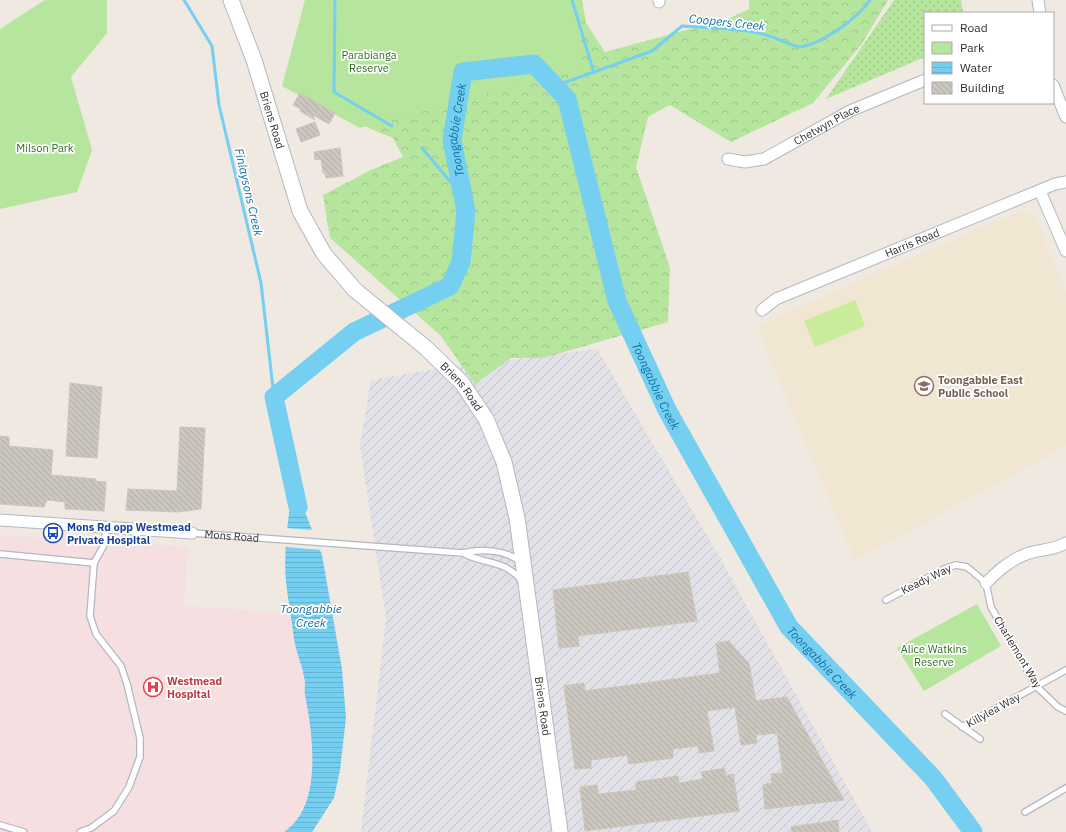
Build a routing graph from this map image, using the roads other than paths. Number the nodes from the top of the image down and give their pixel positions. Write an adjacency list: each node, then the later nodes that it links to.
1 (231, 0): 19 (street, Briens Road)
2 (1038, 0): 3 (street)
3 (1040, 12)
4 (924, 80): 7 (street, Chetwyn Place)
5 (1054, 87): 6 (street)
6 (1066, 117)
7 (728, 159)
8 (1066, 182): 9 (street, Harris Road)
9 (1040, 191): 10 (street); 11 (street, Harris Road)
10 (1066, 251)
11 (762, 310)
12 (0, 520): 13 (street, Mons Road)
13 (106, 528): 14 (street, Mons Road); 18 (lane)
14 (192, 534): 16 (lane, Mons Road)
15 (1066, 543): 20 (street)
16 (463, 552): 19 (lane, Mons Road); 21 (lane, Mons Road)
17 (0, 554): 18 (lane)
18 (94, 563): 33 (lane)
19 (524, 564): 21 (street, Briens Road)
20 (986, 583): 22 (lane, Keady Way); 24 (lane, Charlemont Way)
21 (527, 589): 34 (street, Briens Road)
22 (886, 600)
23 (1066, 670): 24 (lane, Killylea Way)
24 (1036, 686): 25 (lane, Charlemont Way); 27 (lane, Killylea Way)
25 (1066, 711)
26 (945, 714): 27 (lane, Killylea Way)
27 (962, 727): 28 (lane, Killylea Way)
28 (980, 739)
29 (1066, 788): 30 (lane)
30 (1025, 812)
31 (0, 825): 32 (lane)
32 (24, 832)
33 (80, 832)
34 (560, 832)

